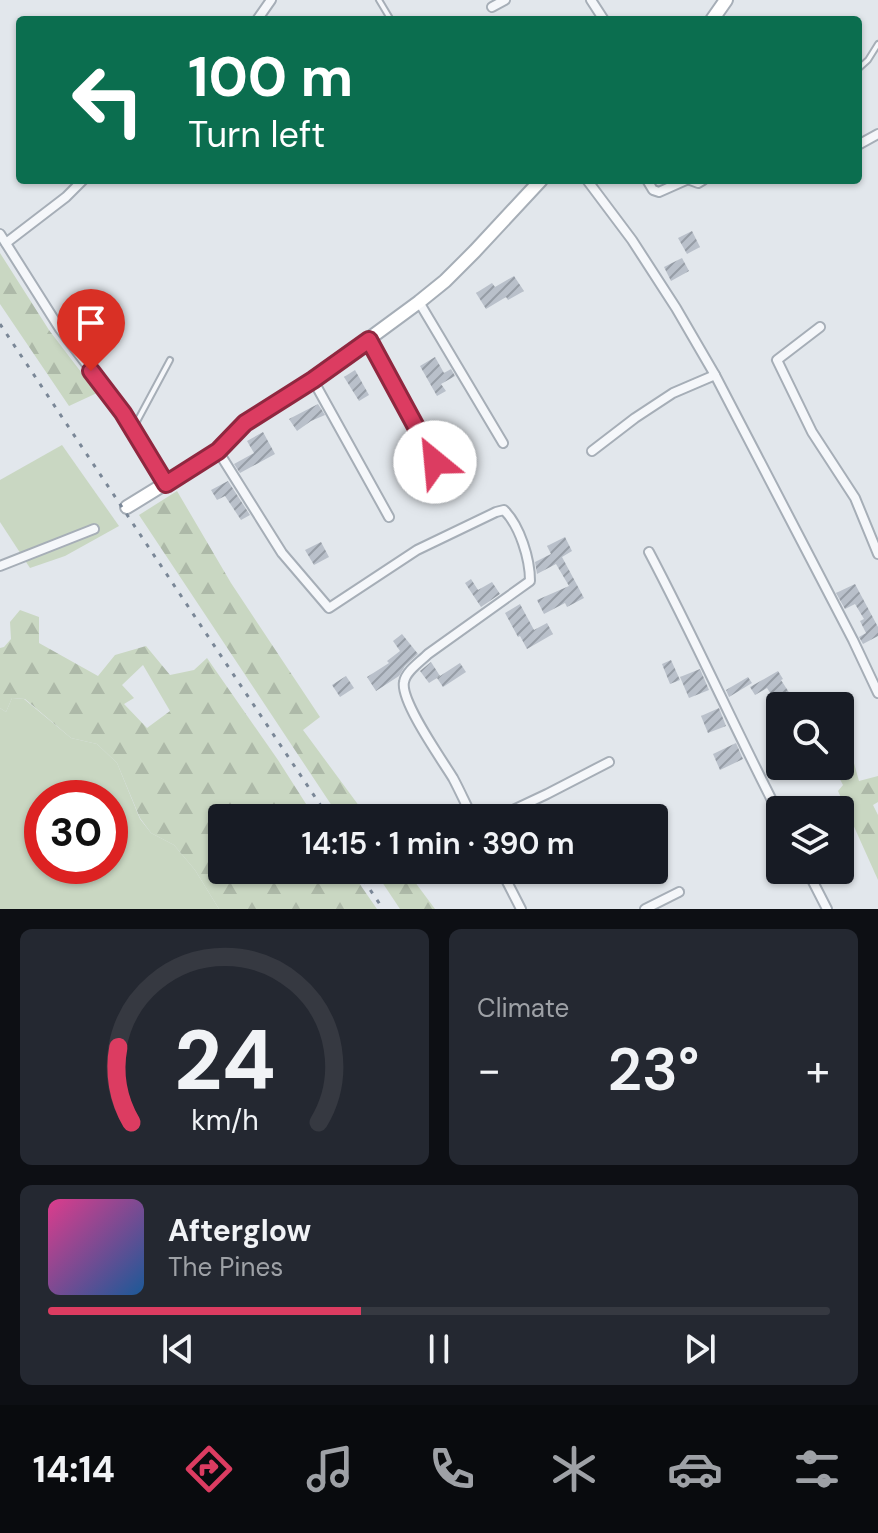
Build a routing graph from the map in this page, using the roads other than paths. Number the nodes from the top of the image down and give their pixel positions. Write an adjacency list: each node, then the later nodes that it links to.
1 (505, 0): 2 (street)
2 (492, 7)
3 (878, 44): 4 (lane)
4 (862, 65)
5 (79, 184): 11 (street)
6 (537, 184): 12 (street)
7 (590, 184): 16 (street)
8 (649, 184): 9 (street)
9 (678, 184)
10 (0, 234): 11 (street)
11 (6, 243): 18 (street)
12 (419, 302): 14 (street); 19 (street)
13 (820, 327): 28 (street)
14 (369, 340): 17 (street); 22 (street)
15 (170, 360): 18 (lane)
16 (715, 375): 21 (street); 30 (street)
17 (313, 380): 20 (street); 25 (street)
18 (133, 429): 23 (street)
19 (503, 443)
20 (218, 451): 23 (street); 33 (street)
21 (592, 451)
22 (435, 462)
23 (166, 484): 24 (street)
24 (127, 507)
25 (389, 517)
26 (94, 529): 29 (street)
27 (649, 552): 32 (street)
28 (878, 554)
29 (0, 566)
30 (878, 693)
31 (609, 762): 34 (street)
32 (770, 796)
33 (466, 804)
34 (526, 804)
35 (508, 884): 38 (street)
36 (814, 884): 40 (street)
37 (679, 892): 39 (street)
38 (521, 909)
39 (645, 909)
40 (827, 909)

